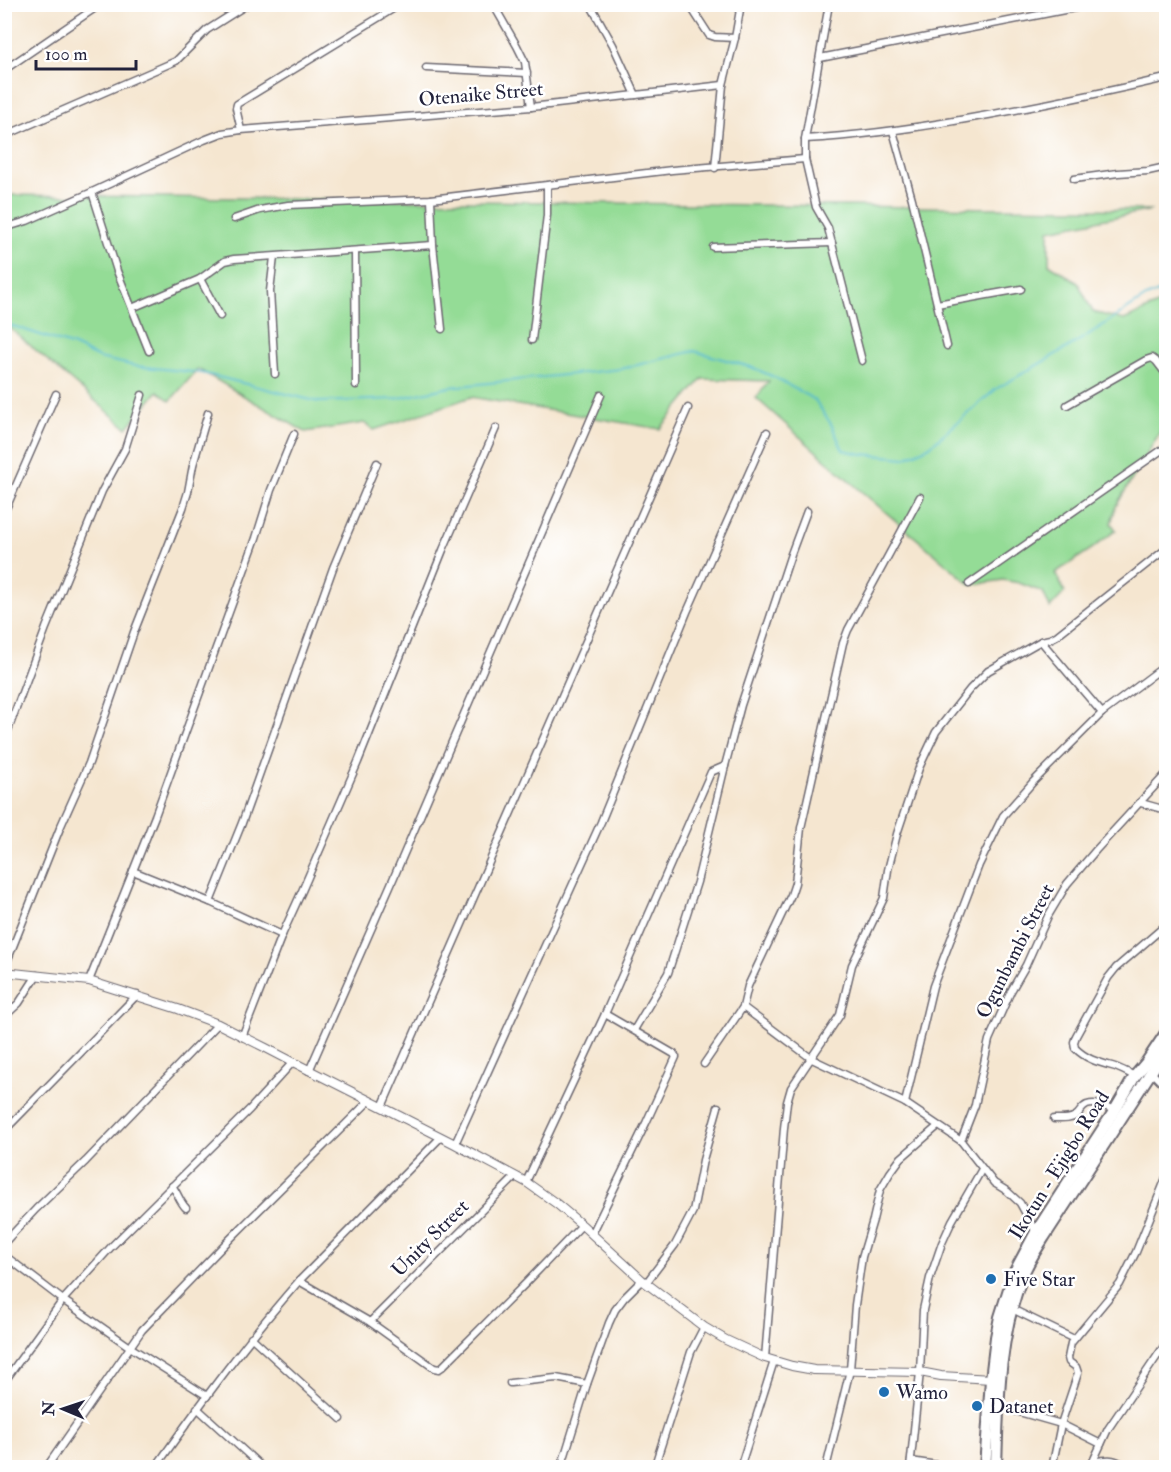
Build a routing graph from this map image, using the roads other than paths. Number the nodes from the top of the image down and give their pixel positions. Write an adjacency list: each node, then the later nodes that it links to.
1 (101, 4): 13 (street)
2 (248, 4): 21 (street)
3 (401, 4): 19 (street)
4 (493, 4): 14 (street)
5 (590, 4): 17 (street)
6 (689, 4): 10 (street)
7 (741, 4): 10 (street)
8 (829, 4): 11 (street)
9 (1095, 4): 11 (street)
10 (735, 38): 16 (street)
11 (820, 58): 22 (street)
12 (426, 68): 14 (street)
13 (4, 70)
14 (527, 73): 18 (street)
15 (1167, 78): 20 (street)
16 (723, 85): 17 (street, Otenaike Street); 25 (street)
17 (636, 95): 18 (street, Otenaike Street)
18 (531, 107): 19 (street, Otenaike Street)
19 (241, 130): 28 (street, Otenaike Street)
20 (893, 131): 22 (street); 39 (street)
21 (4, 136)
22 (805, 139): 23 (street)
23 (805, 159): 25 (street); 32 (street)
24 (1167, 167): 26 (street)
25 (715, 168): 27 (street)
26 (1074, 179)
27 (547, 186): 29 (street); 43 (street)
28 (92, 192): 31 (street, Otenaike Street); 40 (street)
29 (431, 199): 30 (street); 33 (street)
30 (234, 219)
31 (4, 228)
32 (832, 243): 34 (street); 46 (street)
33 (433, 245): 35 (street); 42 (street)
34 (712, 247)
35 (355, 251): 36 (street); 49 (street)
36 (274, 256): 37 (street); 47 (street)
37 (200, 279): 40 (street); 41 (street)
38 (1021, 289): 39 (street)
39 (937, 304): 44 (street)
40 (132, 308): 45 (street)
41 (220, 316)
42 (442, 330)
43 (532, 340)
44 (947, 346)
45 (148, 351)
46 (862, 361)
47 (276, 374)
48 (1167, 374): 53 (street)
49 (356, 385)
50 (56, 394): 63 (street)
51 (601, 394): 95 (street)
52 (142, 395): 71 (street)
53 (1067, 405)
54 (688, 408): 101 (street)
55 (208, 413): 80 (street)
56 (496, 428): 79 (street)
57 (767, 432): 109 (street)
58 (294, 434): 76 (street)
59 (1167, 447): 65 (street)
60 (377, 463): 77 (street)
61 (920, 497): 84 (street)
62 (807, 511): 72 (street)
63 (4, 513)
64 (1167, 549): 66 (street)
65 (969, 584)
66 (1041, 641): 70 (street); 92 (street)
67 (1167, 665): 68 (street)
68 (1159, 672): 69 (street); 70 (street)
69 (1167, 683)
70 (1102, 713): 100 (street)
71 (4, 741)
72 (724, 766): 85 (street); 88 (street)
73 (1167, 774): 74 (street, Ogunbambi Street)
74 (1141, 803): 75 (street); 108 (street, Ogunbambi Street)
75 (1167, 810)
76 (133, 871): 77 (street); 82 (street)
77 (210, 902): 79 (street)
78 (1167, 926): 97 (street)
79 (282, 935): 90 (street)
80 (4, 971): 81 (street)
81 (37, 975): 82 (street); 86 (street)
82 (89, 981): 83 (street)
83 (137, 995): 87 (street); 106 (street)
84 (744, 1006): 92 (street); 94 (street)
85 (605, 1014): 88 (street); 113 (street)
86 (4, 1017)
87 (218, 1024): 90 (street); 120 (street)
88 (634, 1030): 118 (street)
89 (1167, 1033): 97 (main road, Ikotun - Ejigbo Road)
90 (242, 1036): 93 (street)
91 (1167, 1049): 96 (main road, Ikotun - Ejigbo Road)
92 (812, 1059): 100 (street); 132 (street)
93 (293, 1062): 95 (street); 114 (street)
94 (704, 1064)
95 (309, 1071): 99 (street)
96 (1151, 1072): 98 (street); 119 (main road, Ikotun - Ejigbo Road)
97 (1135, 1076): 103 (main road, Ikotun - Ejigbo Road)
98 (1167, 1087)
99 (369, 1101): 101 (street); 131 (street)
100 (905, 1103): 105 (street)
101 (382, 1107): 107 (street)
102 (718, 1107): 123 (street)
103 (1115, 1110): 104 (street); 119 (main road, Ikotun - Ejigbo Road)
104 (1054, 1119)
105 (938, 1126): 108 (street); 134 (street)
106 (4, 1131)
107 (441, 1137): 109 (street); 122 (street)
108 (961, 1141): 110 (street)
109 (455, 1144): 111 (street)
110 (982, 1169): 119 (street); 135 (street)
111 (515, 1177): 113 (street); 126 (street, Unity Street)
112 (1167, 1178): 115 (street)
113 (526, 1182): 117 (street)
114 (172, 1186): 116 (street); 124 (street)
115 (1165, 1189): 129 (street)
116 (186, 1208)
117 (582, 1225): 118 (street); 126 (street)
118 (592, 1234): 123 (street)
119 (1040, 1234): 125 (main road, Ikotun - Ejigbo Road); 136 (main road, Ikotun - Ejigbo Road)
120 (4, 1244)
121 (4, 1255): 124 (street)
122 (299, 1281): 126 (street); 128 (street)
123 (644, 1281): 127 (street); 139 (street)
124 (63, 1300): 131 (street); 137 (street)
125 (1011, 1309): 129 (street); 141 (main road, Ikotun - Ejigbo Road)
126 (370, 1322)
127 (705, 1327): 132 (street); 152 (street)
128 (251, 1337): 140 (street); 143 (street)
129 (1074, 1339): 144 (street)
130 (1167, 1343): 145 (street)
131 (130, 1347): 140 (street); 149 (street)
132 (765, 1358): 133 (street)
133 (774, 1361): 134 (street); 153 (street)
134 (850, 1370): 135 (street); 154 (street)
135 (920, 1372): 136 (street); 146 (street)
136 (991, 1379): 156 (main road, Ikotun - Ejigbo Road)
137 (4, 1382)
138 (510, 1383): 139 (street)
139 (587, 1384): 151 (street)
140 (207, 1396): 142 (street)
141 (998, 1406): 144 (street); 157 (main road, Ikotun - Ejigbo Road)
142 (197, 1408): 148 (street); 150 (street)
143 (341, 1419)
144 (1061, 1424): 145 (street); 158 (street)
145 (1101, 1444): 147 (street)
146 (910, 1464): 155 (street)
147 (1092, 1465): 159 (street)
148 (259, 1466)
149 (46, 1467)
150 (155, 1467)
151 (561, 1467)
152 (654, 1467)
153 (740, 1467)
154 (826, 1467)
155 (956, 1467)
156 (985, 1467)
157 (996, 1467)
158 (1052, 1467)
159 (1130, 1467)

